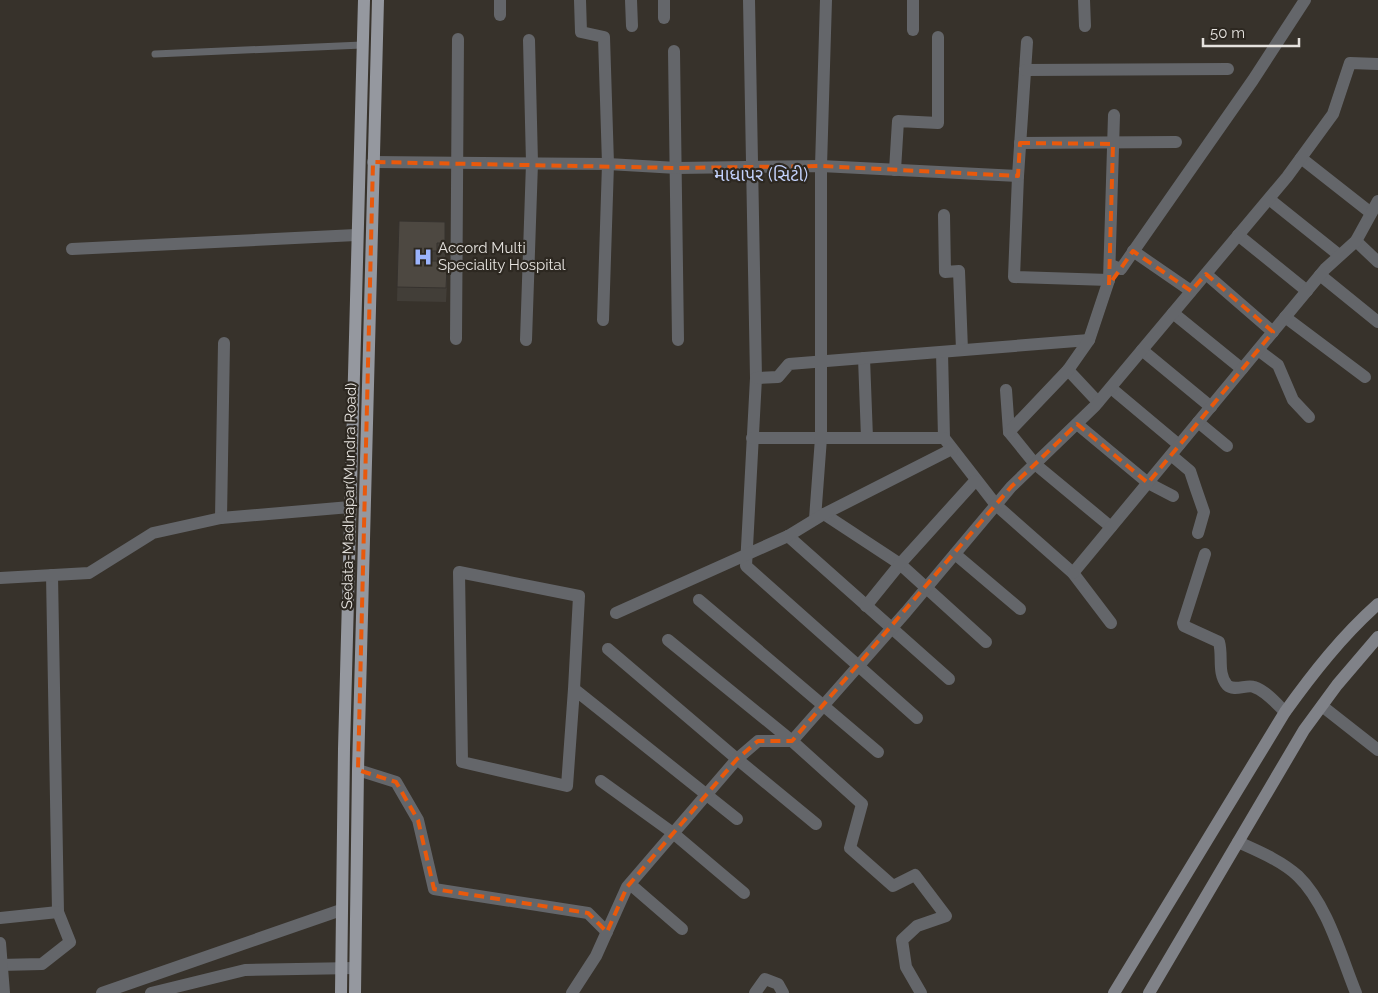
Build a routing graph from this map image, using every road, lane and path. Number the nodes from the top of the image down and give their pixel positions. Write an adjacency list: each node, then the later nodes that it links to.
1 (364, 0): 21 (main road, Sedata-Madhapar(Mundra Road))
2 (378, 0): 32 (main road, Sedata-Madhapar(Mundra Road))
3 (500, 0): 12 (street)
4 (580, 0): 35 (street)
5 (631, 0): 14 (street)
6 (664, 0): 13 (street)
7 (749, 0): 36 (street)
8 (826, 0): 37 (street)
9 (913, 0): 16 (street)
10 (1084, 0): 15 (street)
11 (1305, 0): 49 (street)
12 (500, 15)
13 (664, 18)
14 (632, 26)
15 (1085, 26)
16 (913, 30)
17 (938, 36): 39 (street)
18 (458, 39): 33 (street)
19 (529, 40): 34 (street)
20 (1027, 42): 26 (street)
21 (362, 44): 23 (lane); 45 (main road, Sedata-Madhapar(Mundra Road))
22 (674, 51): 38 (street)
23 (154, 54)
24 (1378, 64): 31 (street)
25 (1228, 69): 26 (street)
26 (1025, 70): 29 (street)
27 (1114, 115): 30 (street)
28 (1176, 142): 30 (street)
29 (1020, 143): 30 (street); 40 (street)
30 (1113, 144): 52 (street)
31 (1301, 158): 41 (street); 43 (street)
32 (373, 162): 33 (street); 134 (main road, Sedata-Madhapar(Mundra Road))
33 (456, 162): 34 (street); 63 (street)
34 (532, 163): 35 (street); 64 (street)
35 (608, 164): 38 (street); 60 (street)
36 (751, 165): 37 (street); 38 (street); 77 (street)
37 (821, 166): 39 (street); 73 (street)
38 (677, 168): 65 (street)
39 (895, 170): 40 (street)
40 (1018, 176): 55 (street)
41 (1269, 198): 46 (street); 50 (street)
42 (1378, 201): 43 (street)
43 (1371, 213): 47 (street)
44 (944, 215): 68 (street)
45 (356, 235): 48 (street); 98 (main road, Sedata-Madhapar(Mundra Road))
46 (1238, 235): 53 (street); 57 (street)
47 (1356, 241): 50 (street); 51 (street)
48 (72, 249)
49 (1133, 251): 52 (street); 56 (street)
50 (1339, 256): 54 (street)
51 (1378, 262)
52 (1110, 265): 55 (street)
53 (1206, 274): 56 (street); 62 (street)
54 (1320, 275): 57 (street); 61 (street)
55 (1110, 280): 66 (street)
56 (1192, 291): 58 (street)
57 (1307, 291): 59 (street)
58 (1173, 313): 69 (street); 74 (street)
59 (1285, 317): 62 (street); 76 (street)
60 (604, 320)
61 (1378, 322)
62 (1273, 332): 70 (street)
63 (456, 339)
64 (526, 340)
65 (678, 340)
66 (1088, 340): 68 (street); 75 (street)
67 (224, 343): 100 (street)
68 (962, 350): 71 (street)
69 (1142, 350): 78 (street); 81 (street)
70 (1258, 350): 74 (street); 82 (street)
71 (942, 352): 72 (street); 89 (street)
72 (864, 358): 73 (street); 88 (street)
73 (821, 361): 77 (street); 87 (street)
74 (1242, 369): 81 (street)
75 (1068, 370): 80 (street); 85 (street)
76 (1365, 377)
77 (756, 378): 86 (street)
78 (1111, 388): 80 (street); 90 (street)
79 (1006, 390): 85 (street)
80 (1098, 402): 84 (street)
81 (1211, 407): 83 (street)
82 (1309, 417)
83 (1198, 422): 90 (street); 91 (street)
84 (1077, 424): 93 (street); 95 (street)
85 (1009, 432): 93 (street)
86 (752, 438): 87 (street); 104 (street)
87 (820, 438): 88 (street); 99 (street)
88 (867, 438): 89 (street)
89 (948, 443): 94 (street); 99 (street)
90 (1179, 445): 92 (street)
91 (1227, 446)
92 (1171, 455): 95 (street); 102 (street)
93 (1035, 464): 97 (street); 101 (street)
94 (975, 481): 97 (street); 107 (street)
95 (1148, 483): 96 (street); 101 (street)
96 (1173, 496)
97 (996, 505): 105 (street); 108 (street)
98 (350, 506): 100 (street); 143 (main road, Sedata-Madhapar(Mundra Road))
99 (820, 516): 103 (street); 107 (street)
100 (221, 518): 109 (street)
101 (1111, 527): 108 (street)
102 (1198, 533)
103 (788, 536): 104 (street); 114 (street)
104 (746, 554): 116 (street); 123 (street)
105 (955, 554): 111 (street); 115 (street)
106 (1206, 554): 128 (street)
107 (900, 564): 111 (street); 114 (street)
108 (1073, 573): 117 (street)
109 (52, 575): 110 (street); 144 (street)
110 (0, 578)
111 (926, 588): 118 (street); 121 (street)
112 (700, 600): 126 (street)
113 (1378, 604): 128 (main road)
114 (866, 606): 118 (street)
115 (1020, 610)
116 (616, 614)
117 (1111, 623)
118 (891, 629): 123 (street); 124 (street)
119 (1378, 637): 127 (main road)
120 (668, 640): 130 (street)
121 (986, 642)
122 (608, 649): 133 (street)
123 (858, 667): 126 (street); 129 (street)
124 (949, 679)
125 (574, 689): 125 (street); 136 (street)
126 (824, 705): 130 (street); 132 (street)
127 (1322, 706): 131 (street); 140 (main road)
128 (1285, 712): 161 (main road)
129 (917, 718)
130 (792, 741): 133 (street); 160 (street)
131 (1378, 750)
132 (878, 752)
133 (737, 759): 136 (street); 138 (street)
134 (358, 770): 147 (street); 150 (main road, Sedata-Madhapar(Mundra Road))
135 (601, 781): 139 (street)
136 (707, 794): 137 (street); 139 (street)
137 (737, 819)
138 (816, 824)
139 (673, 833): 141 (street); 142 (street)
140 (1238, 842): 162 (main road); 163 (street)
141 (630, 884): 146 (street); 147 (street)
142 (744, 894)
143 (342, 910): 151 (main road, Sedata-Madhapar(Mundra Road)); 153 (street)
144 (58, 912): 145 (street); 149 (street)
145 (0, 918)
146 (682, 929)
147 (607, 932): 157 (street)
148 (0, 943): 149 (street)
149 (2, 965): 152 (street)
150 (355, 968): 151 (street); 156 (main road, Sedata-Madhapar(Mundra Road))
151 (341, 969): 154 (street); 155 (main road, Sedata-Madhapar(Mundra Road))
152 (4, 993)
153 (102, 993)
154 (151, 993)
155 (341, 993)
156 (355, 993)
157 (572, 993)
158 (755, 993): 159 (street)
159 (783, 993)
160 (921, 993)
161 (1114, 993)
162 (1149, 993)
163 (1356, 993)

